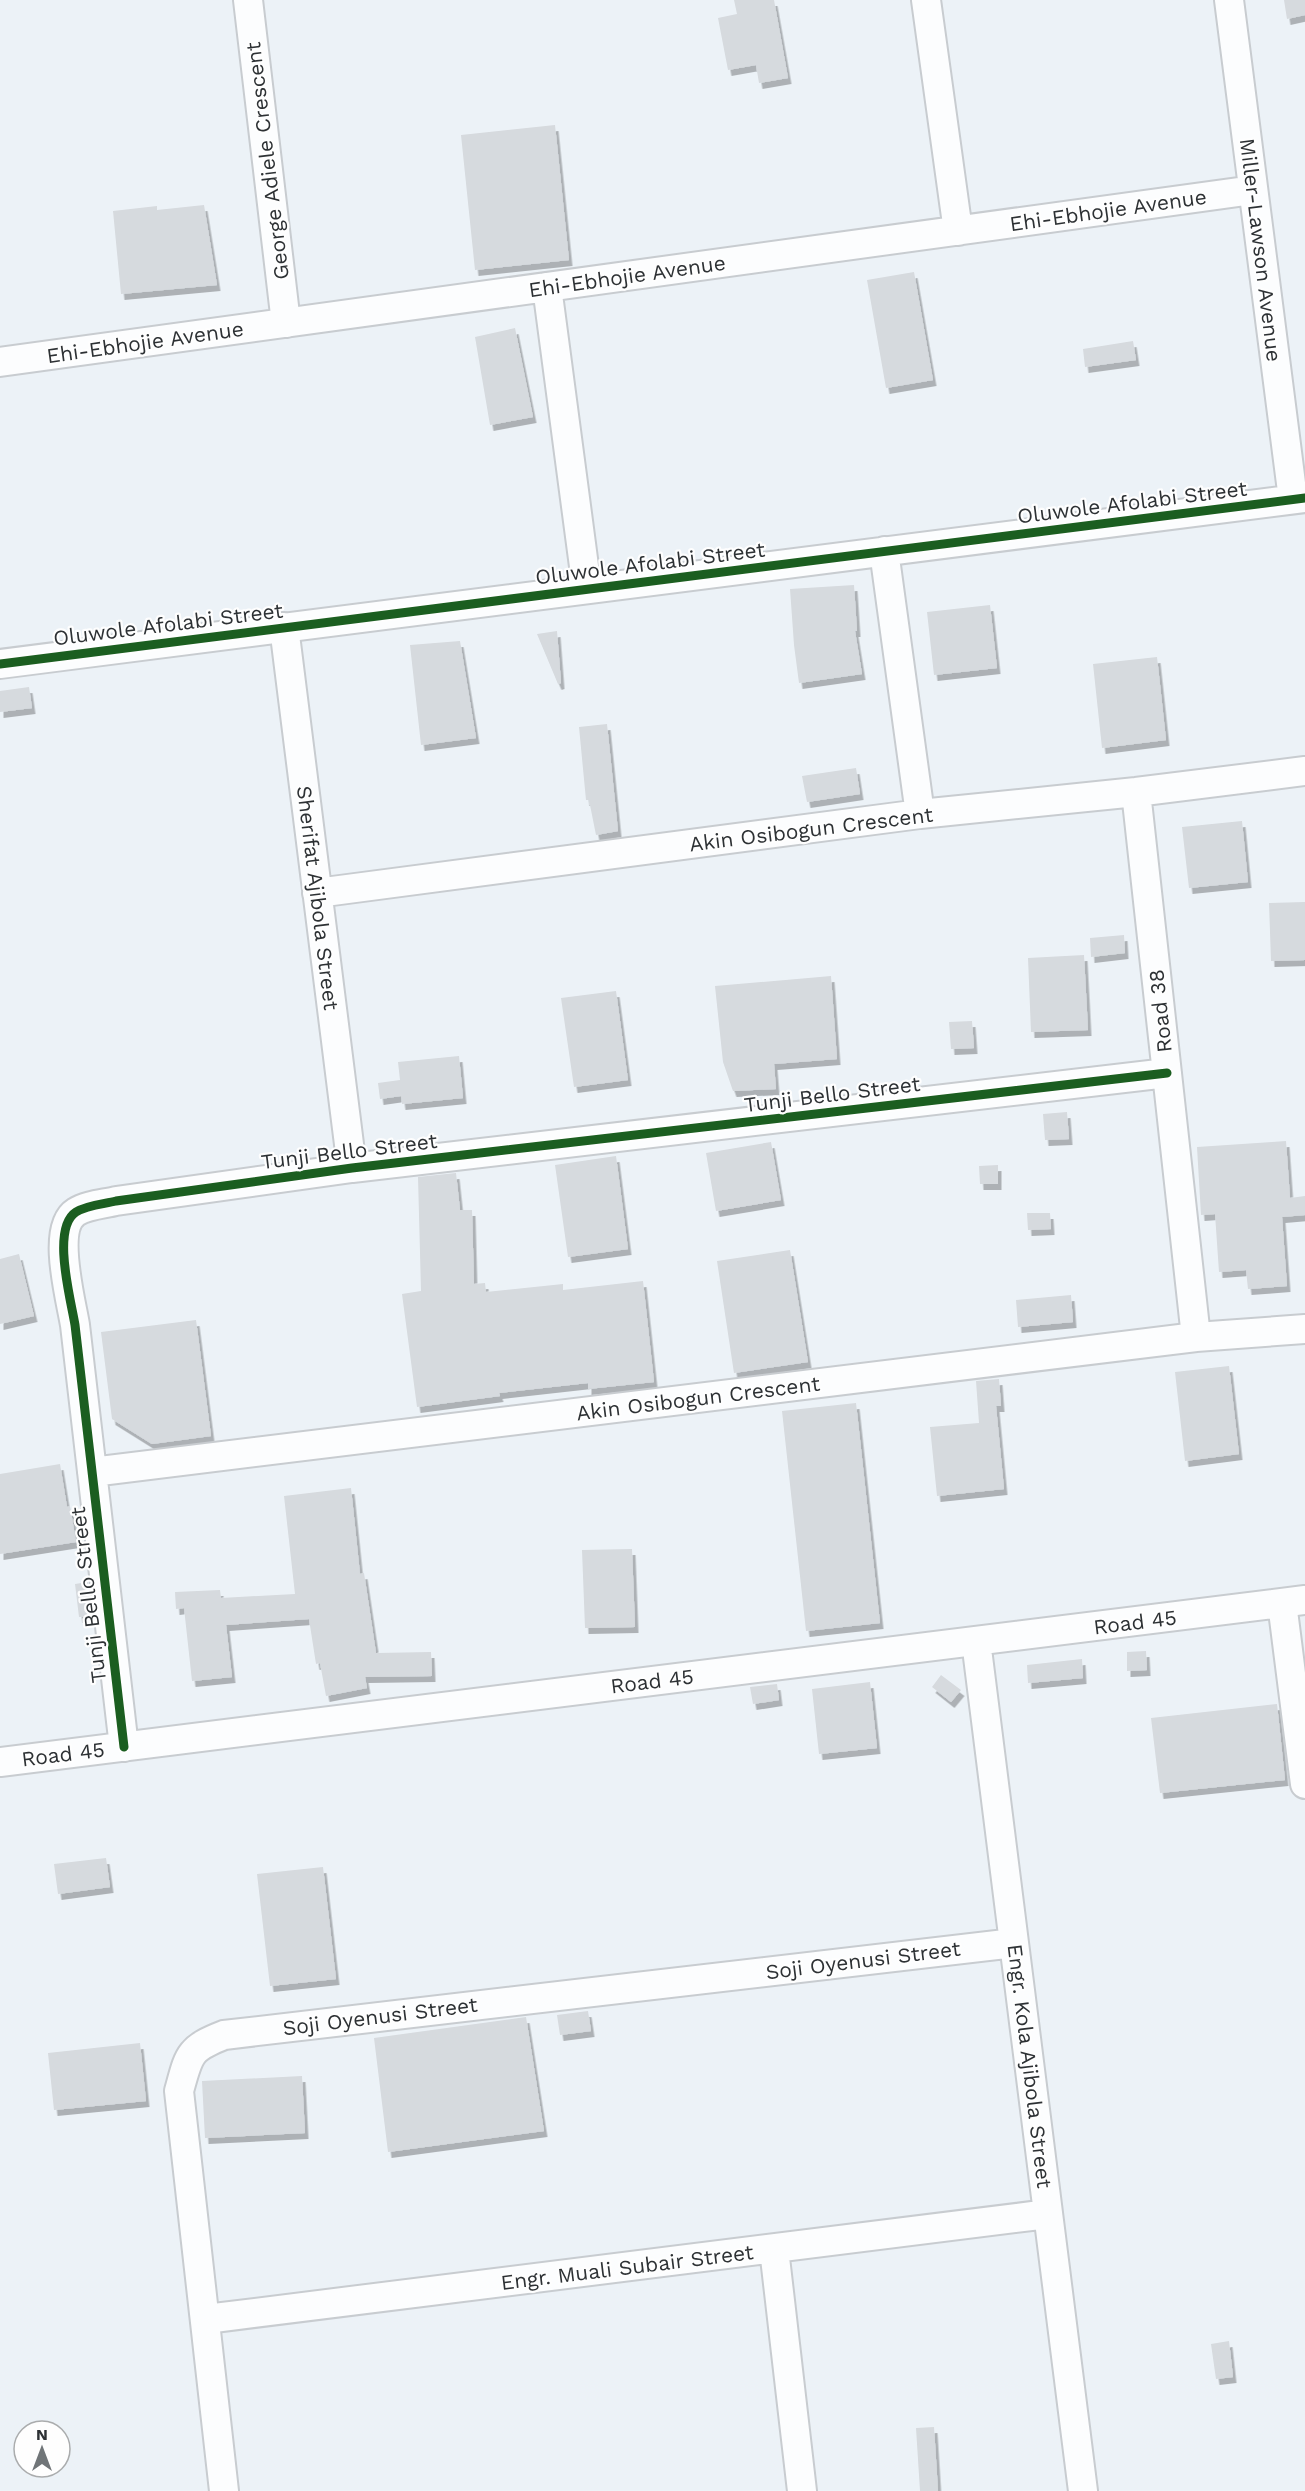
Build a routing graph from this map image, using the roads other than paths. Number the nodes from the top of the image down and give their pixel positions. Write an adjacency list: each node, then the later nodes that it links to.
1 (248, 0): 7 (street, George Adiele Crescent)
2 (926, 0): 5 (street)
3 (1229, 0): 4 (street, Miller-Lawson Avenue)
4 (1253, 190): 5 (street, Ehi-Ebhojie Avenue); 9 (street, Miller-Lawson Avenue)
5 (958, 231): 6 (street, Ehi-Ebhojie Avenue)
6 (547, 287): 7 (street, Ehi-Ebhojie Avenue); 11 (street)
7 (286, 323): 8 (street, Ehi-Ebhojie Avenue)
8 (0, 362)
9 (1299, 499): 10 (street, Oluwole Afolabi Street)
10 (884, 551): 11 (street, Oluwole Afolabi Street); 16 (street)
11 (587, 589): 12 (street, Oluwole Afolabi Street)
12 (284, 627): 13 (street, Oluwole Afolabi Street); 17 (street, Sherifat Ajibola Street)
13 (0, 664)
14 (1305, 771): 15 (street, Akin Osibogun Crescent)
15 (1136, 792): 16 (street, Akin Osibogun Crescent); 18 (street, Road 38)
16 (920, 814): 17 (street, Akin Osibogun Crescent)
17 (317, 893): 19 (street, Sherifat Ajibola Street)
18 (1167, 1073): 19 (street, Tunji Bello Street); 21 (street, Road 38)
19 (352, 1168): 22 (street, Tunji Bello Street)
20 (1305, 1329): 21 (street, Akin Osibogun Crescent)
21 (1196, 1337): 22 (street, Akin Osibogun Crescent)
22 (92, 1472): 25 (street, Tunji Bello Street)
23 (1293, 1602): 24 (street, Road 45); 27 (street)
24 (976, 1641): 25 (street, Road 45); 28 (street, Engr. Kola Ajibola Street)
25 (124, 1747): 26 (street, Road 45)
26 (0, 1762)
27 (1305, 1784)
28 (1014, 1943): 29 (street, Engr. Kola Ajibola Street); 31 (street, Soji Oyenusi Street)
29 (1048, 2214): 30 (street, Engr. Muali Subair Street); 34 (street, Engr. Kola Ajibola Street)
30 (774, 2249): 31 (street, Engr. Muali Subair Street); 33 (street)
31 (206, 2319): 32 (street, Soji Oyenusi Street)
32 (224, 2491)
33 (802, 2491)
34 (1083, 2491)

